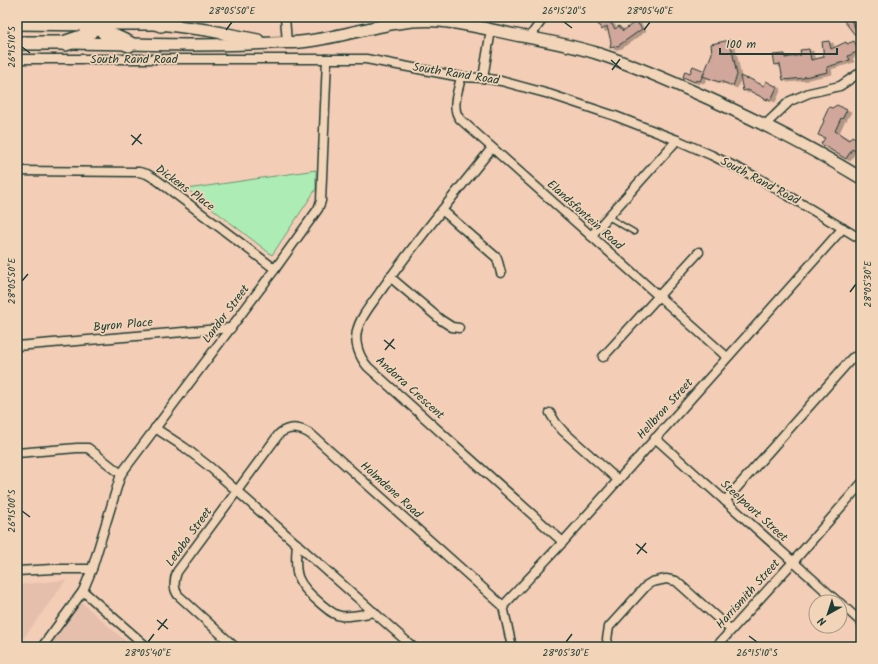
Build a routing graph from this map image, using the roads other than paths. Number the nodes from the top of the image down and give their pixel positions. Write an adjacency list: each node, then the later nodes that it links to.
1 (144, 17): 6 (highway)
2 (285, 17): 12 (street)
3 (544, 17): 8 (street)
4 (97, 19): 5 (main road, South Rand Road); 6 (main road, South Rand Road); 10 (highway); 13 (highway)
5 (17, 23)
6 (161, 24): 11 (main road, South Rand Road)
7 (491, 30): 8 (main road, South Rand Road); 12 (main road, South Rand Road); 18 (street)
8 (529, 38): 19 (main road, South Rand Road)
9 (17, 43): 10 (main road, South Rand Road)
10 (66, 43): 13 (main road, South Rand Road)
11 (274, 43): 12 (main road, South Rand Road); 13 (main road, South Rand Road)
12 (287, 43)
13 (129, 44)
14 (17, 59): 15 (street, South Rand Road)
15 (327, 59): 17 (street, South Rand Road); 31 (street, Landor Street)
16 (861, 72): 19 (street)
17 (461, 77): 18 (street, South Rand Road); 21 (street, Elandsfontein Road)
18 (483, 78): 20 (street, South Rand Road)
19 (765, 125): 23 (main road, South Rand Road)
20 (677, 140): 25 (street); 26 (street, South Rand Road)
21 (492, 148): 24 (street, Andorra Crescent); 28 (street, Elandsfontein Road)
22 (17, 171): 31 (street, Dickens Place)
23 (861, 178)
24 (442, 210): 32 (street); 33 (street, Andorra Crescent)
25 (608, 217): 27 (lane); 28 (street)
26 (843, 228): 29 (street, South Rand Road); 40 (street, Hellbron Street)
27 (634, 232)
28 (591, 236): 34 (street, Elandsfontein Road)
29 (861, 239)
30 (699, 252): 34 (street)
31 (275, 269): 35 (street, Landor Street)
32 (501, 273)
33 (390, 277): 36 (street); 50 (street, Andorra Crescent)
34 (658, 296): 39 (street); 40 (street, Elandsfontein Road)
35 (231, 328): 37 (street, Byron Place); 42 (street, Landor Street)
36 (459, 328)
37 (17, 346)
38 (861, 354): 49 (street)
39 (603, 357)
40 (727, 357): 43 (street, Hellbron Street)
41 (550, 413): 46 (street)
42 (155, 428): 45 (street, Landor Street); 48 (street)
43 (654, 438): 46 (street, Hellbron Street); 49 (street, Steelpoort Street)
44 (17, 453): 45 (street)
45 (121, 474): 53 (street, Landor Street)
46 (618, 480): 50 (street, Hellbron Street)
47 (861, 484): 52 (street, Harrismith Street)
48 (237, 492): 51 (street); 57 (street, Holmdene Road); 64 (street, Letaba Street)
49 (725, 501): 52 (street, Steelpoort Street)
50 (563, 542): 57 (street, Hellbron Street)
51 (297, 544): 59 (street); 59 (street)
52 (793, 562): 56 (street, Steelpoort Street); 61 (street, Harrismith Street)
53 (92, 569): 54 (street); 55 (street, Landor Street)
54 (17, 572)
55 (83, 591): 62 (street, Landor Street); 63 (street)
56 (829, 594)
57 (503, 606): 66 (street)
58 (848, 610): 60 (street, Steelpoort Street)
59 (374, 612): 65 (street)
60 (861, 621)
61 (731, 630): 67 (street); 68 (street, Harrismith Street)
62 (42, 647)
63 (147, 647)
64 (235, 647)
65 (413, 647)
66 (512, 647)
67 (609, 647)
68 (716, 647)

